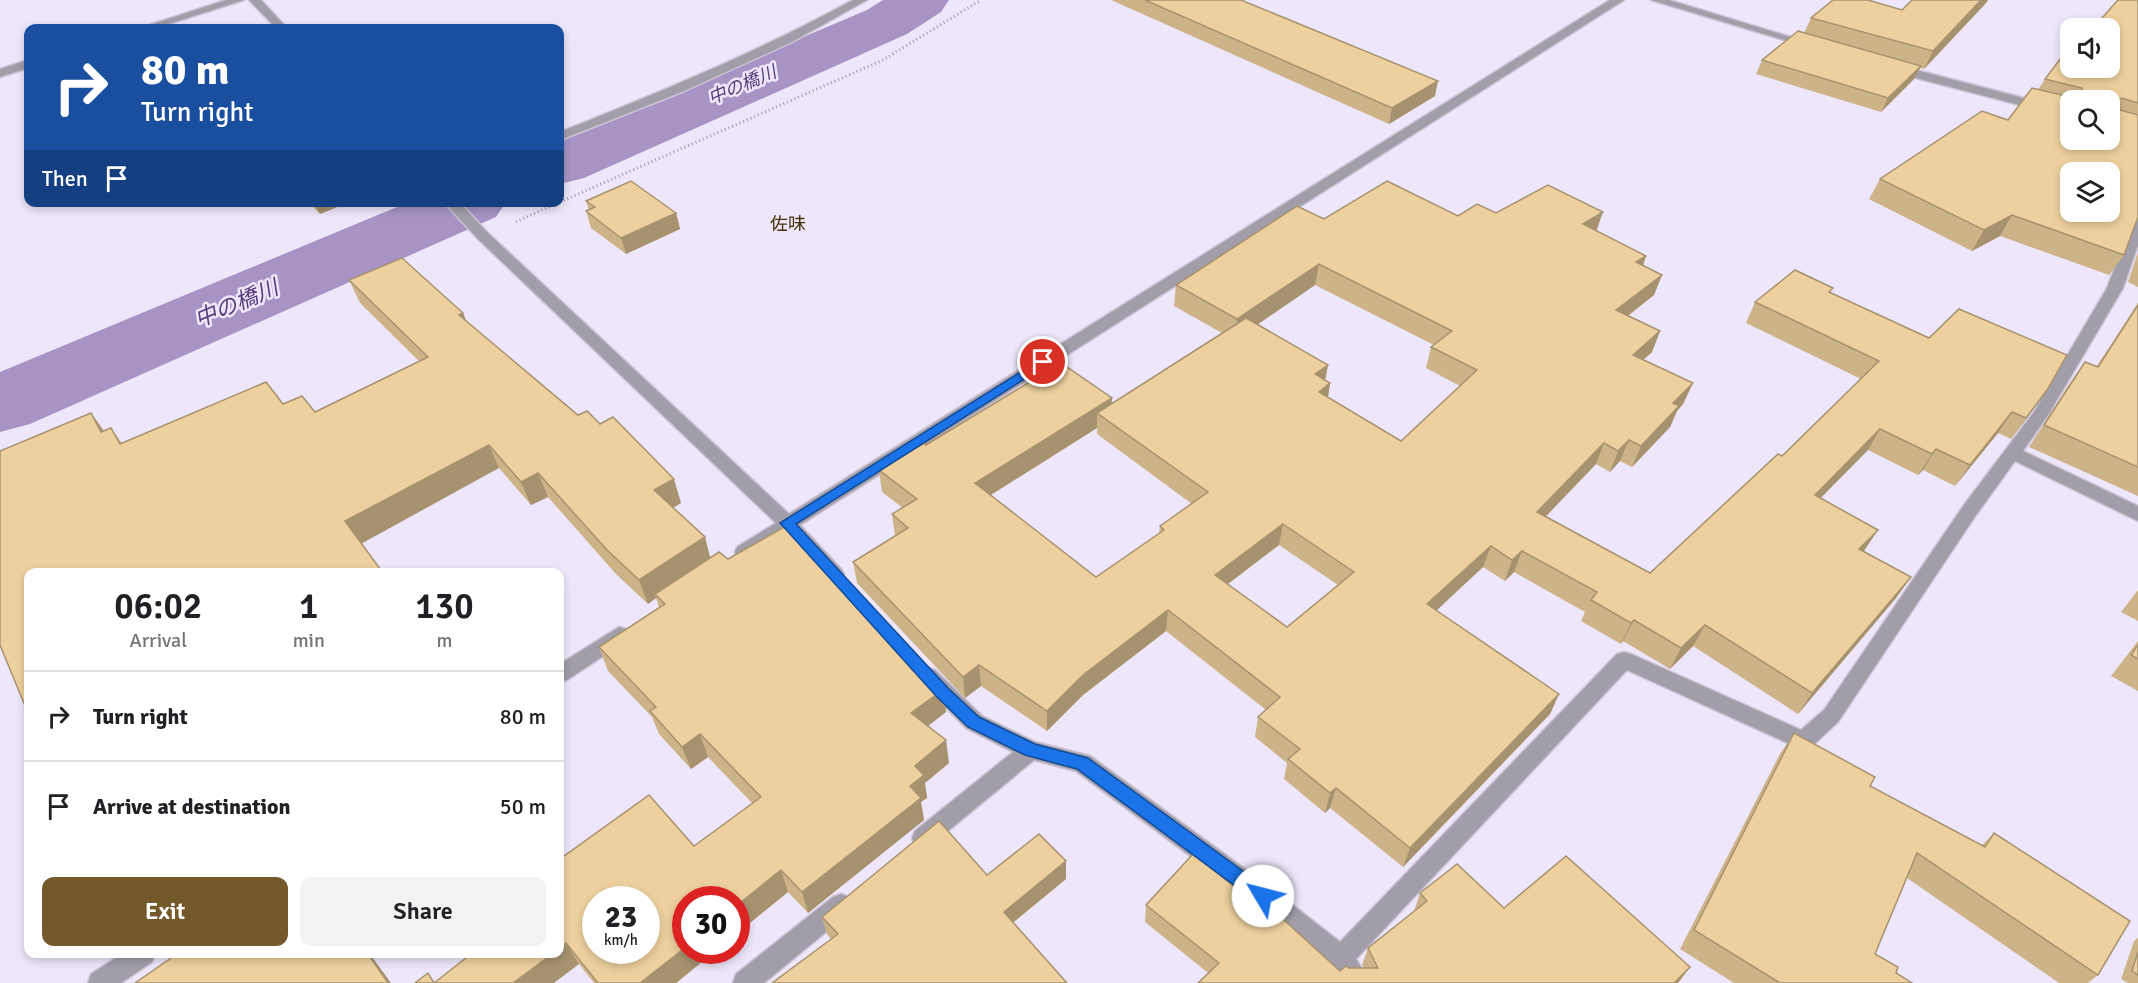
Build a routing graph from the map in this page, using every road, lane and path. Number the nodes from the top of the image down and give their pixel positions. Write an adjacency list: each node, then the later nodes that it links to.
1 (238, 0): 7 (street)
2 (255, 0): 8 (street)
3 (861, 0): 14 (street)
4 (981, 0): 15 (path)
5 (1618, 0): 22 (street)
6 (1657, 0): 9 (street)
7 (159, 24)
8 (278, 24)
9 (1828, 50)
10 (24, 65): 12 (street)
11 (1882, 65): 13 (street)
12 (0, 73)
13 (2060, 111)
14 (564, 134)
15 (564, 200)
16 (456, 207): 19 (street)
17 (548, 207): 19 (path)
18 (2138, 225): 20 (street)
19 (483, 236): 22 (street)
20 (2013, 453): 21 (street); 32 (street)
21 (2138, 514)
22 (787, 523): 23 (street); 24 (street)
23 (728, 562)
24 (850, 591)
25 (639, 622): 27 (street)
26 (912, 659): 28 (street)
27 (564, 671)
28 (1031, 750): 29 (street); 32 (street)
29 (902, 855)
30 (856, 893): 34 (street)
31 (137, 958): 33 (street)
32 (1341, 958): 35 (street)
33 (100, 983)
34 (745, 983)
35 (1358, 983)

